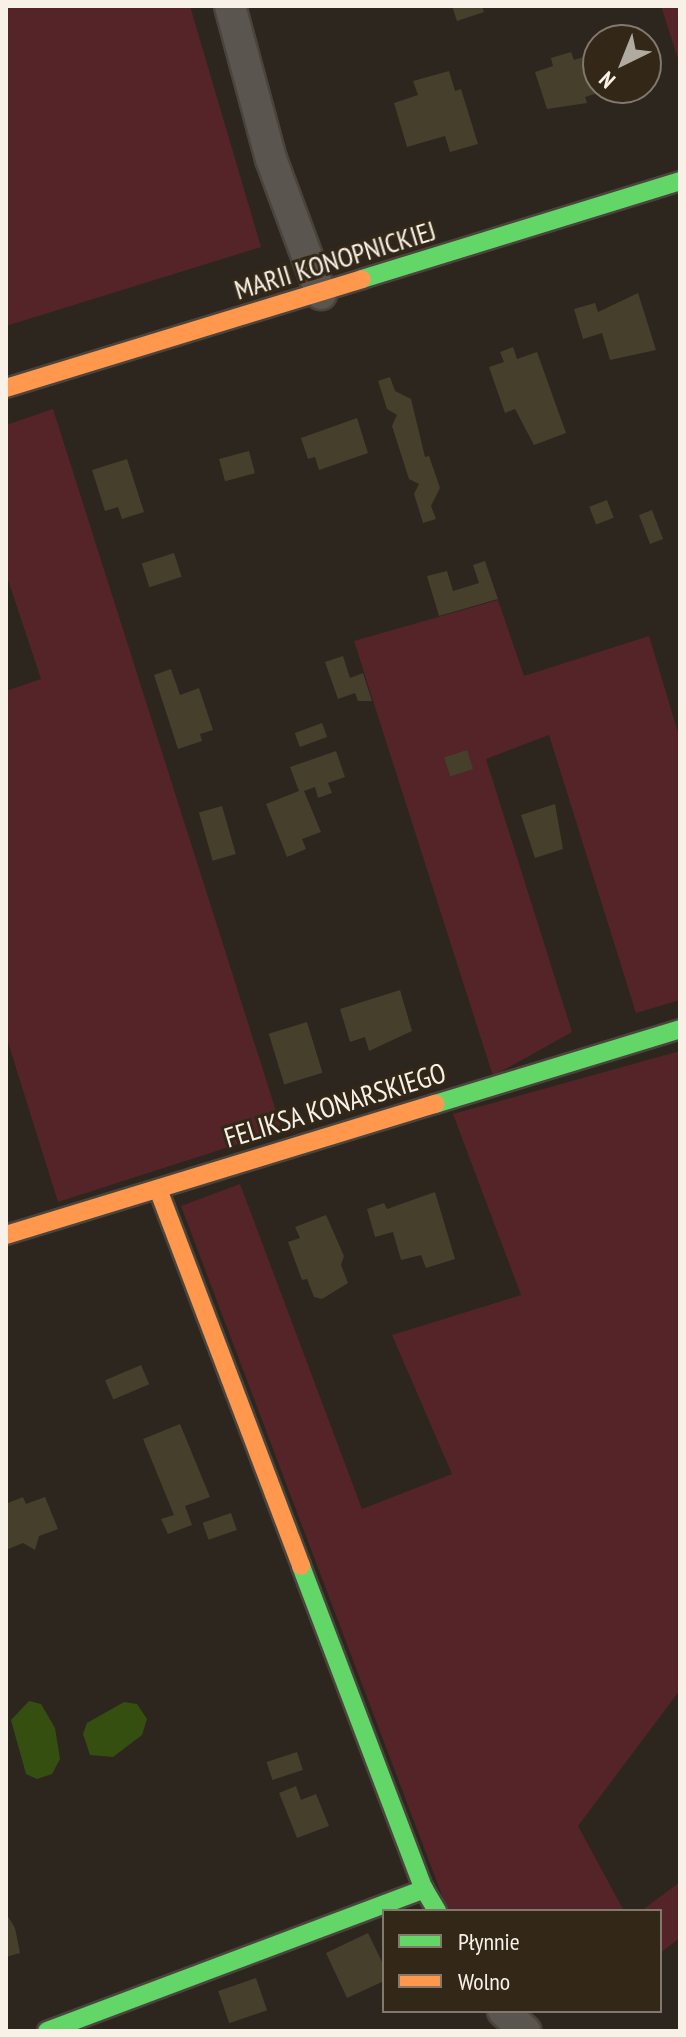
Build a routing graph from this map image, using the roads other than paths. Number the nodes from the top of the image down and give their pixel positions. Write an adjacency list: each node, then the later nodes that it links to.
1 (230, 6): 3 (street)
2 (680, 181): 3 (street, MARII KONOPNICKIEJ)
3 (321, 294): 4 (street, MARII KONOPNICKIEJ)
4 (6, 388)
5 (680, 1029): 6 (street, FELIKSA KONARSKIEGO)
6 (158, 1189): 7 (street, FELIKSA KONARSKIEGO); 8 (street)
7 (6, 1235)
8 (424, 1889): 9 (street); 11 (street)
9 (436, 1909)
10 (505, 2013): 12 (street)
11 (47, 2031)
12 (525, 2031)

